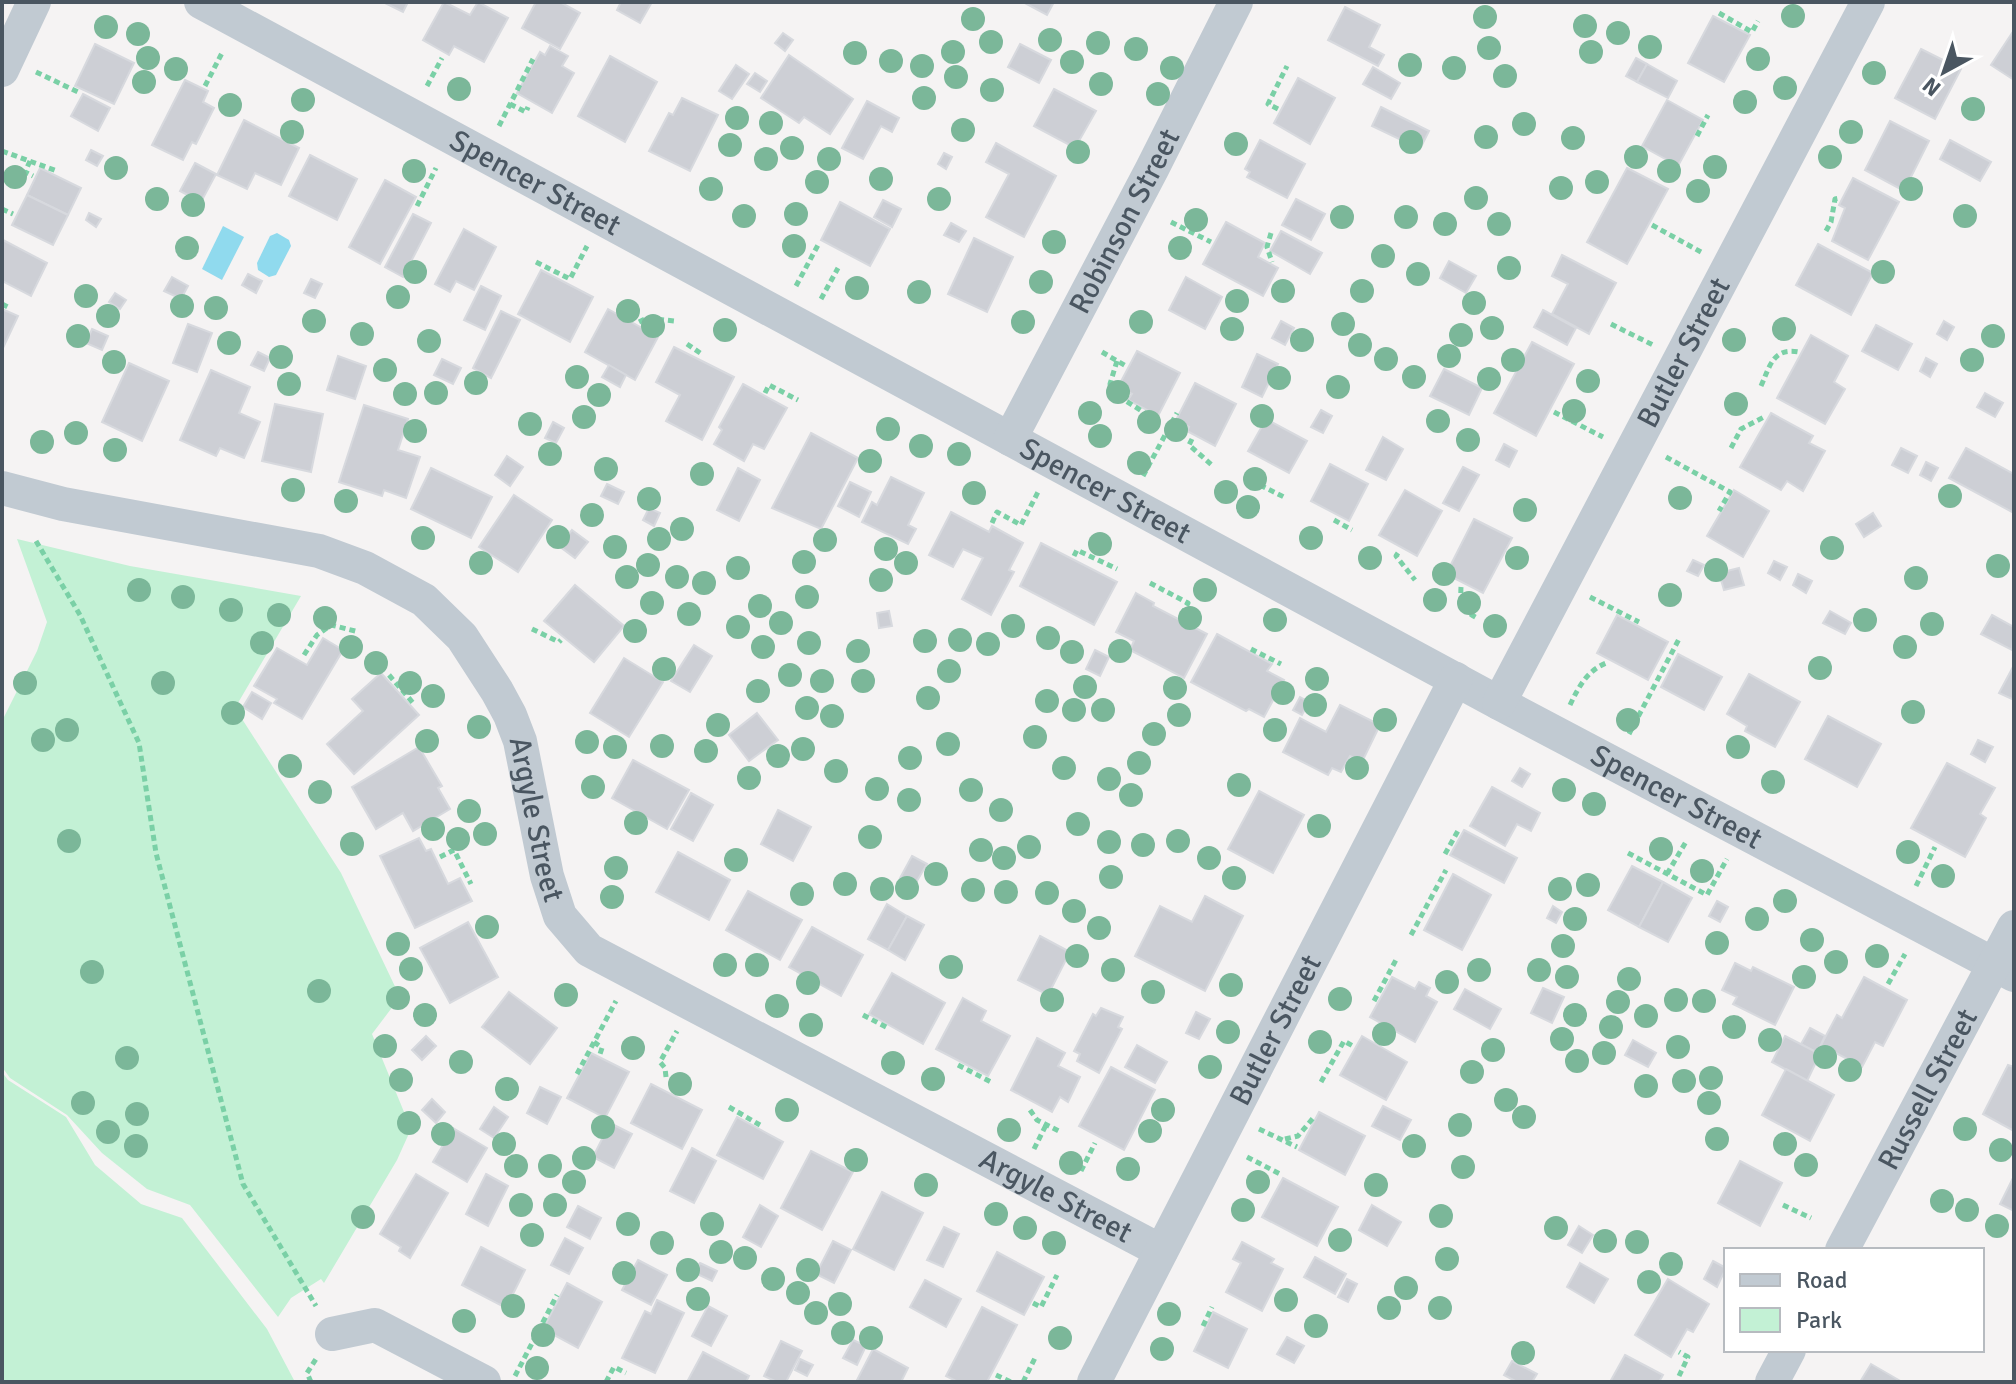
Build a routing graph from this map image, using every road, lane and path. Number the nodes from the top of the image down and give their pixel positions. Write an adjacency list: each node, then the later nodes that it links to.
1 (34, 2): 11 (street)
2 (201, 2): 63 (street, Spencer Street)
3 (1236, 2): 63 (street, Robinson Street)
4 (1868, 2): 40 (street, Butler Street)
5 (1719, 13): 6 (path)
6 (1758, 21)
7 (227, 42): 13 (path)
8 (442, 58): 15 (path)
9 (533, 59): 16 (path)
10 (1287, 66): 18 (path)
11 (2, 70)
12 (36, 72): 14 (path)
13 (205, 86)
14 (78, 92)
15 (423, 92)
16 (510, 104): 17 (path); 20 (path)
17 (528, 107)
18 (1278, 109)
19 (1708, 115): 21 (path)
20 (496, 131)
21 (1697, 136)
22 (2, 151): 24 (path)
23 (442, 157): 28 (path)
24 (30, 161): 25 (path); 26 (path)
25 (57, 171)
26 (33, 176)
27 (1840, 198): 33 (path)
28 (417, 206)
29 (2, 209): 30 (path)
30 (13, 214)
31 (1171, 222): 36 (path)
32 (1652, 225): 40 (path)
33 (1826, 231)
34 (1271, 233): 39 (path)
35 (591, 238): 38 (path)
36 (1211, 242)
37 (818, 245): 42 (path)
38 (536, 262)
39 (1272, 262)
40 (1728, 267): 53 (street, Butler Street)
41 (838, 268): 44 (path)
42 (794, 291)
43 (2, 304): 45 (path)
44 (818, 304)
45 (10, 308)
46 (674, 321): 47 (path)
47 (639, 322)
48 (1611, 324): 53 (path)
49 (687, 344): 52 (path)
50 (1102, 352): 54 (path)
51 (1799, 352): 56 (path)
52 (703, 355)
53 (1680, 359): 66 (street, Butler Street)
54 (1117, 361): 55 (path); 61 (path)
55 (1126, 366)
56 (1761, 386)
57 (765, 393): 58 (path)
58 (798, 400)
59 (1554, 412): 66 (path)
60 (1177, 413): 68 (path)
61 (1151, 417)
62 (1764, 417): 65 (path)
63 (1010, 439): 97 (street, Spencer Street)
64 (1192, 439): 67 (path)
65 (1731, 448)
66 (1643, 452): 73 (path); 98 (street, Butler Street)
67 (1213, 466)
68 (1142, 479)
69 (1044, 481): 75 (path)
70 (1260, 485): 72 (path)
71 (2, 488): 149 (street, Argyle Street)
72 (1286, 498)
73 (1719, 511)
74 (1334, 520): 76 (path)
75 (992, 523)
76 (1352, 530)
77 (36, 541): 155 (path)
78 (1398, 553): 81 (path)
79 (1074, 556): 80 (path)
80 (1117, 569)
81 (1415, 580)
82 (1150, 583): 85 (path)
83 (1461, 587): 86 (path)
84 (1581, 593): 87 (path)
85 (1181, 616)
86 (1479, 619)
87 (1639, 622)
88 (532, 629): 91 (path)
89 (359, 632): 93 (path)
90 (1679, 639): 101 (path)
91 (561, 640)
92 (1251, 649): 95 (path)
93 (304, 655)
94 (1609, 662): 100 (path)
95 (1281, 664)
96 (389, 675): 99 (path)
97 (1456, 679): 98 (street, Spencer Street); 149 (street, Butler Street)
98 (1499, 703): 117 (street, Spencer Street)
99 (414, 704)
100 (1568, 709)
101 (1626, 740)
102 (1459, 829): 107 (path)
103 (1692, 830): 110 (path)
104 (1935, 847): 112 (path)
105 (1731, 851): 110 (path)
106 (1628, 853): 110 (path)
107 (1445, 854)
108 (440, 857): 111 (path)
109 (1446, 870): 114 (path)
110 (1667, 874)
111 (471, 884)
112 (1911, 895)
113 (2014, 927): 117 (street, Russell Street)
114 (1411, 935)
115 (1908, 948): 118 (path)
116 (1397, 958): 120 (path)
117 (2004, 970): 148 (street, Russell Street)
118 (1888, 984)
119 (620, 994): 124 (path)
120 (1374, 1001)
121 (863, 1015): 123 (path)
122 (680, 1026): 129 (path)
123 (888, 1028)
124 (594, 1042): 126 (path); 128 (path)
125 (1353, 1046): 130 (path)
126 (600, 1054)
127 (958, 1065): 131 (path)
128 (577, 1074)
129 (666, 1077)
130 (1321, 1082)
131 (993, 1083)
132 (729, 1107): 135 (path)
133 (1030, 1110): 136 (path)
134 (1314, 1117): 139 (path)
135 (760, 1125)
136 (1046, 1125): 138 (path); 143 (path)
137 (1251, 1125): 139 (path)
138 (1059, 1131)
139 (1280, 1139): 141 (path)
140 (1095, 1143): 145 (path)
141 (1297, 1147)
142 (1237, 1152): 144 (path)
143 (1031, 1154)
144 (1282, 1175)
145 (1077, 1179)
146 (1783, 1205): 147 (path)
147 (1811, 1218)
148 (1843, 1248)
149 (1161, 1251): 169 (street, Butler Street)
150 (1057, 1275): 152 (path)
151 (557, 1295): 165 (path)
152 (1033, 1303)
153 (1212, 1307): 154 (path)
154 (1203, 1326)
155 (332, 1334): 164 (street)
156 (1679, 1352): 162 (path)
157 (1788, 1352): 170 (street)
158 (1036, 1356): 168 (path)
159 (307, 1373): 163 (path)
160 (626, 1373): 166 (path)
161 (996, 1375): 167 (path)
162 (1679, 1376)
163 (311, 1382)
164 (484, 1382)
165 (512, 1382)
166 (606, 1382)
167 (1011, 1382)
168 (1023, 1382)
169 (1094, 1382)
170 (1772, 1382)

